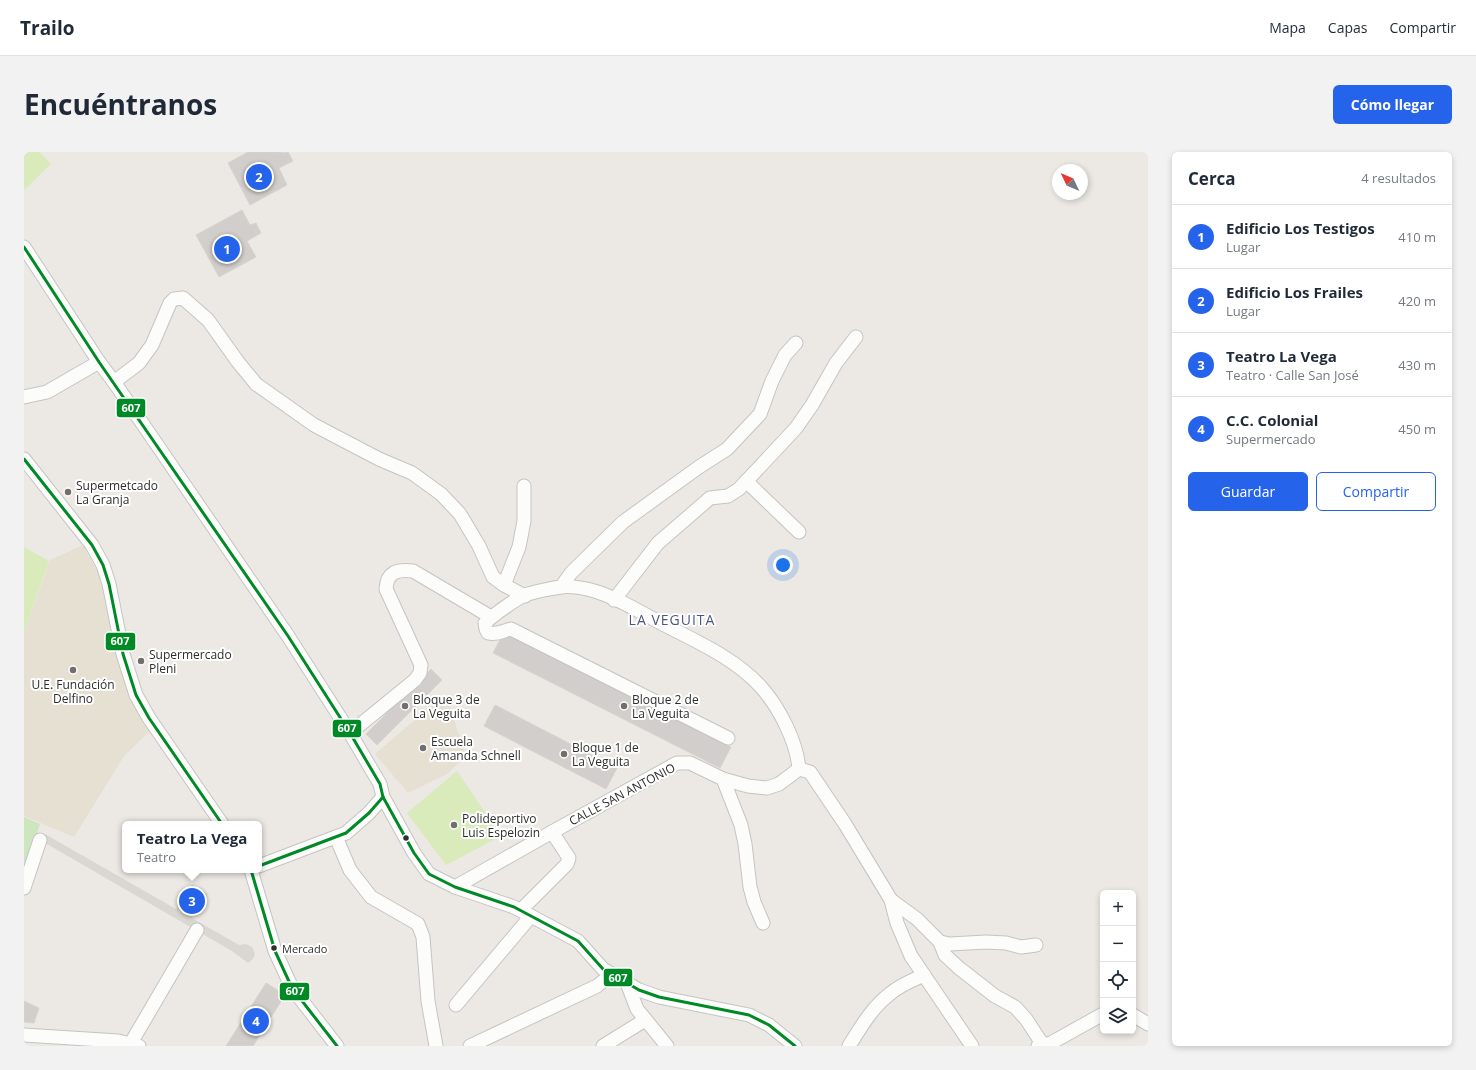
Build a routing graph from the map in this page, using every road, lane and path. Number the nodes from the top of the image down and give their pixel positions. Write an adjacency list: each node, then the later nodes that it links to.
1 (24, 247): 4 (street)
2 (856, 337): 8 (street)
3 (796, 343): 12 (street)
4 (99, 362): 5 (street); 6 (street)
5 (114, 382): 11 (street); 16 (street)
6 (24, 397)
7 (24, 459): 21 (street)
8 (746, 481): 10 (street); 14 (street)
9 (524, 486): 11 (street)
10 (799, 532)
11 (504, 585): 13 (street)
12 (561, 587): 13 (street); 14 (street)
13 (525, 596): 15 (street)
14 (614, 600): 18 (street)
15 (491, 617): 16 (street); 17 (street)
16 (350, 733): 20 (street)
17 (728, 738)
18 (799, 769): 19 (street, CALLE SAN ANTONIO); 29 (street)
19 (722, 779): 22 (street, CALLE SAN ANTONIO); 31 (street)
20 (383, 797): 23 (street); 27 (street)
21 (220, 821)
22 (552, 832): 27 (street, CALLE SAN ANTONIO); 30 (street)
23 (336, 836): 25 (street); 46 (street)
24 (40, 840): 28 (street)
25 (262, 865)
26 (252, 873): 45 (street)
27 (455, 887): 30 (street)
28 (24, 888)
29 (891, 900): 33 (street); 36 (street)
30 (526, 913): 35 (street); 38 (street)
31 (763, 922)
32 (197, 930): 44 (street)
33 (940, 942): 34 (street); 53 (street)
34 (1036, 945)
35 (612, 974): 37 (street); 47 (street)
36 (924, 974): 51 (street); 52 (street)
37 (627, 983): 41 (street); 50 (street)
38 (456, 1005)
39 (1100, 1016): 53 (street)
40 (1136, 1017): 42 (street)
41 (645, 1020): 48 (street); 49 (street)
42 (1148, 1024)
43 (24, 1035): 44 (street)
44 (135, 1045)
45 (337, 1046)
46 (436, 1046)
47 (470, 1046)
48 (603, 1046)
49 (666, 1046)
50 (795, 1046)
51 (849, 1046)
52 (972, 1046)
53 (1040, 1046)

